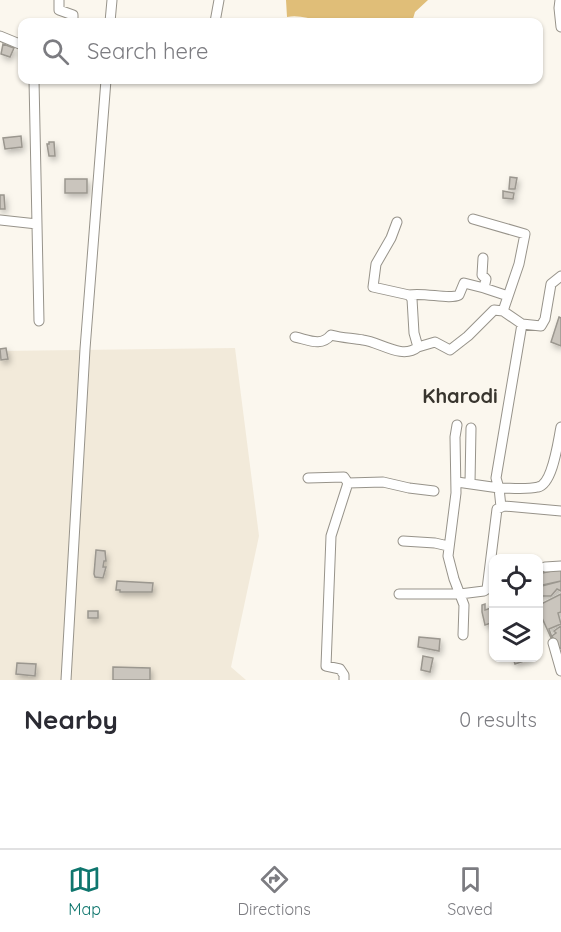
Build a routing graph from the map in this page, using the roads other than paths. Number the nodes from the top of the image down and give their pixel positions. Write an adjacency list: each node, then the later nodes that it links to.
1 (59, 0): 5 (street)
2 (112, 0): 6 (street)
3 (219, 0): 7 (street)
4 (560, 0): 8 (street)
5 (73, 18)
6 (110, 18)
7 (216, 18)
8 (561, 27)
9 (0, 36): 10 (street)
10 (18, 43)
11 (34, 84): 16 (street)
12 (106, 84): 47 (street)
13 (473, 219): 21 (street)
14 (0, 220): 16 (street)
15 (397, 222): 20 (street)
16 (37, 224): 23 (street)
17 (483, 258): 19 (street)
18 (561, 276): 24 (street)
19 (484, 288): 20 (street); 21 (street)
20 (409, 295): 26 (street)
21 (508, 296): 22 (street)
22 (503, 311): 24 (street); 26 (street)
23 (39, 321)
24 (522, 324): 34 (street)
25 (296, 337): 26 (street)
26 (418, 347)
27 (457, 425): 31 (street)
28 (561, 427): 34 (street)
29 (471, 428): 33 (street)
30 (308, 478): 32 (street)
31 (457, 482): 33 (street); 39 (street)
32 (348, 483): 35 (street); 48 (street)
33 (470, 483): 34 (street)
34 (499, 488): 36 (street)
35 (434, 491)
36 (501, 507): 37 (street); 43 (street)
37 (561, 511)
38 (403, 541): 39 (street)
39 (448, 546): 43 (street)
40 (561, 566): 41 (street)
41 (545, 567)
42 (399, 594): 43 (street)
43 (460, 594): 44 (street)
44 (463, 636)
45 (553, 643): 46 (street)
46 (561, 671)
47 (66, 680)
48 (344, 680)

